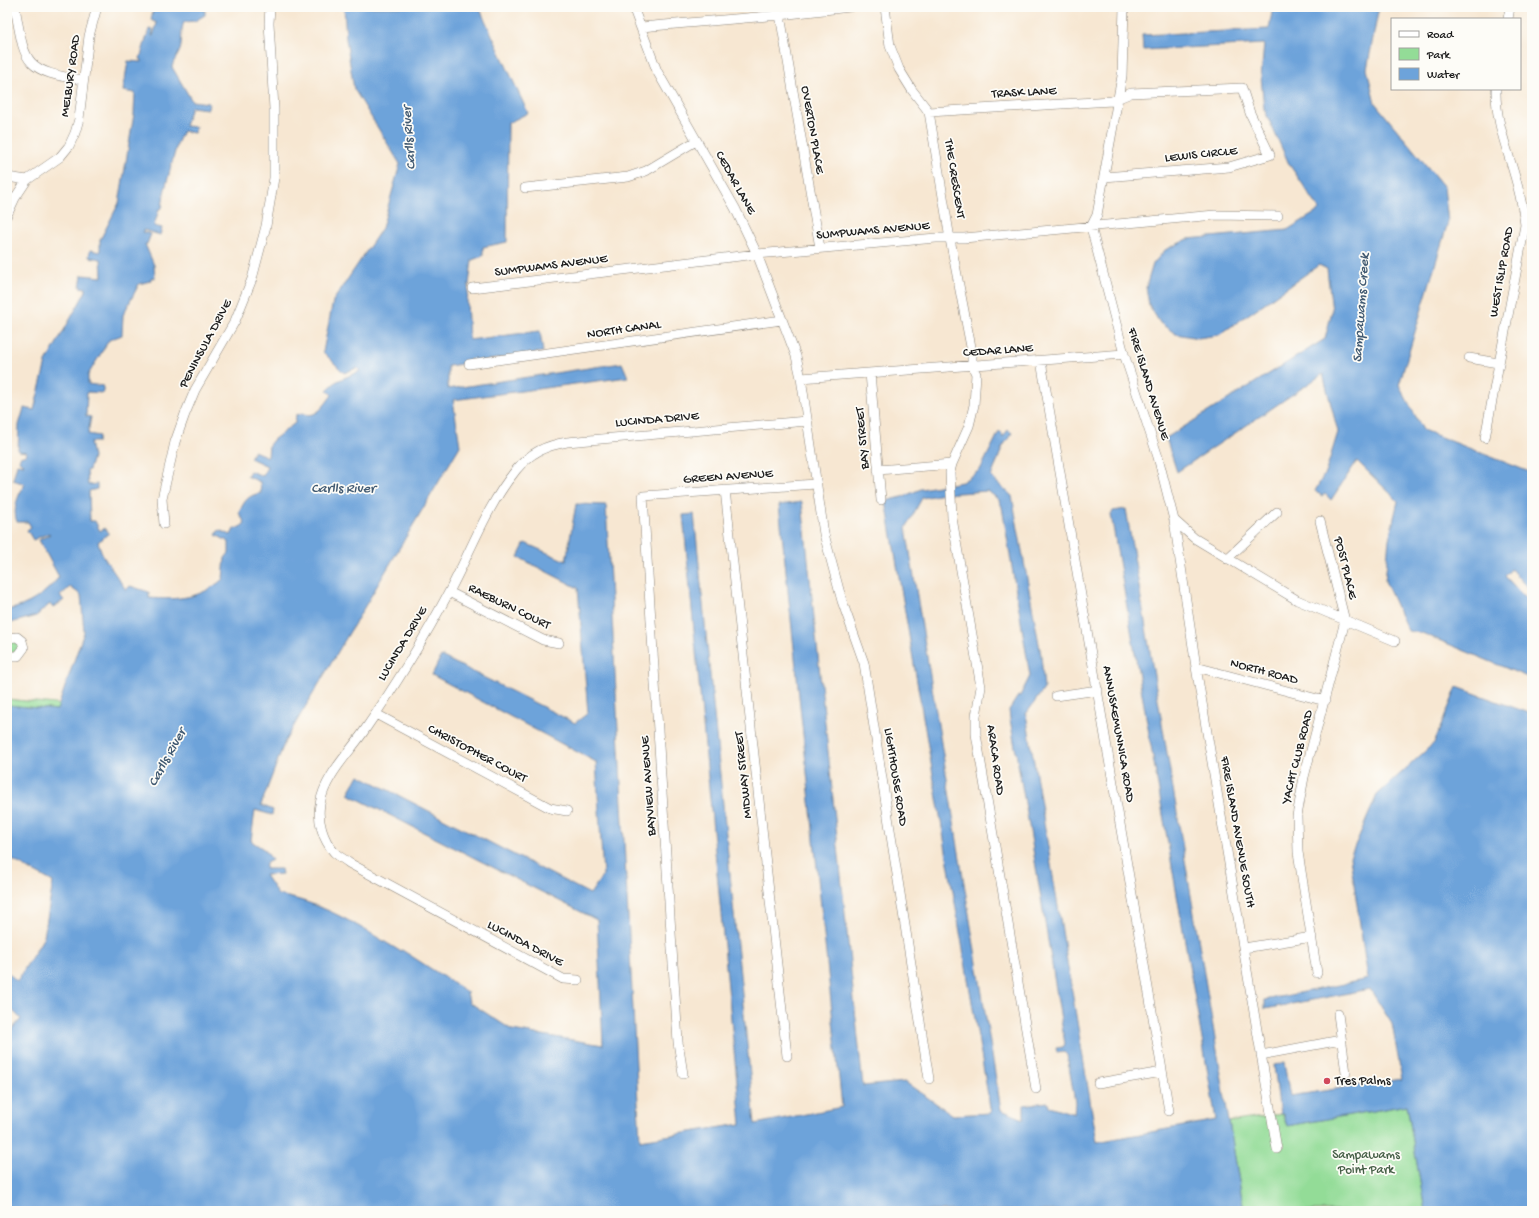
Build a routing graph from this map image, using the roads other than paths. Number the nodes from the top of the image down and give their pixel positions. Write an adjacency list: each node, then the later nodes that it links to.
1 (15, 7): 12 (street)
2 (97, 7): 12 (street, MELBURY ROAD)
3 (270, 7): 48 (street, PENINSULA DRIVE)
4 (633, 7): 11 (street, CEDAR LANE)
5 (850, 7): 9 (street)
6 (885, 7): 15 (street, THE CRESCENT)
7 (1124, 7): 14 (street)
8 (1510, 7): 10 (street)
9 (780, 15): 11 (street); 25 (street, OVERTON PLACE)
10 (1508, 18)
11 (641, 27): 16 (street, CEDAR LANE)
12 (83, 80): 19 (street, MELBURY ROAD)
13 (1496, 90): 32 (street, WEST ISLIP ROAD)
14 (1119, 97): 15 (street, TRASK LANE); 18 (street); 18 (street, LEWIS CIRCLE)
15 (929, 112): 24 (street, THE CRESCENT)
16 (696, 141): 20 (street); 26 (street, CEDAR LANE)
17 (7, 177): 19 (street)
18 (1104, 177): 23 (street)
19 (27, 180): 21 (street)
20 (525, 188)
21 (7, 215)
22 (1278, 216): 23 (street, SUMPWAMS AVENUE)
23 (1091, 227): 24 (street, SUMPWAMS AVENUE); 29 (street, FIRE ISLAND AVENUE)
24 (950, 239): 25 (street, SUMPWAMS AVENUE); 34 (street, THE CRESCENT)
25 (820, 248): 26 (street, SUMPWAMS AVENUE)
26 (757, 254): 27 (street, SUMPWAMS AVENUE); 28 (street, CEDAR LANE)
27 (472, 288)
28 (782, 320): 33 (street, NORTH CANAL); 36 (street, CEDAR LANE)
29 (1124, 354): 31 (street, CEDAR LANE); 46 (street, FIRE ISLAND AVENUE)
30 (1469, 358): 32 (street)
31 (1041, 361): 34 (street, CEDAR LANE); 57 (street, ANNUSKEMUNNICA ROAD)
32 (1498, 363): 38 (street, WEST ISLIP ROAD)
33 (469, 364)
34 (972, 365): 35 (street, CEDAR LANE); 39 (street, ARACA ROAD)
35 (870, 373): 36 (street, CEDAR LANE); 40 (street, BAY STREET)
36 (801, 378): 37 (street, CEDAR LANE)
37 (808, 421): 41 (street, CEDAR LANE); 50 (street, LUCINDA DRIVE)
38 (1485, 438)
39 (952, 464): 40 (street); 75 (street, ARACA ROAD)
40 (878, 470): 44 (street, BAY STREET)
41 (816, 484): 42 (street, GREEN AVENUE); 73 (street, LIGHTHOUSE ROAD)
42 (725, 490): 43 (street, GREEN AVENUE); 69 (street, MIDWAY STREET)
43 (643, 496): 72 (street, BAYVIEW AVENUE)
44 (881, 500)
45 (1277, 512): 49 (street)
46 (1174, 520): 49 (street); 56 (street, FIRE ISLAND AVENUE SOUTH)
47 (1320, 522): 51 (street, POST PLACE)
48 (164, 524)
49 (1227, 559): 51 (street)
50 (449, 592): 54 (street, RAEBURN COURT); 60 (street, LUCINDA DRIVE)
51 (1345, 621): 53 (street); 59 (street, YACHT CLUB ROAD)
52 (7, 638): 55 (street)
53 (1395, 641)
54 (559, 643)
55 (7, 656)
56 (1196, 667): 59 (street, NORTH ROAD); 63 (street, FIRE ISLAND AVENUE SOUTH)
57 (1098, 690): 58 (street); 70 (street, ANNUSKEMUNNICA ROAD)
58 (1056, 696)
59 (1325, 701): 62 (street, YACHT CLUB ROAD)
60 (376, 714): 61 (street, CHRISTOPHER COURT); 65 (street, LUCINDA DRIVE)
61 (567, 811)
62 (1312, 937): 63 (street); 64 (street, YACHT CLUB ROAD)
63 (1244, 948): 68 (street, FIRE ISLAND AVENUE SOUTH)
64 (1317, 972)
65 (578, 980)
66 (1338, 1014): 67 (street)
67 (1341, 1040): 68 (street); 71 (street)
68 (1261, 1055): 77 (street, FIRE ISLAND AVENUE SOUTH)
69 (787, 1056)
70 (1162, 1072): 74 (street); 76 (street, ANNUSKEMUNNICA ROAD)
71 (1346, 1073)
72 (683, 1074)
73 (929, 1079)
74 (1098, 1083)
75 (1036, 1090)
76 (1169, 1111)
77 (1277, 1149)

